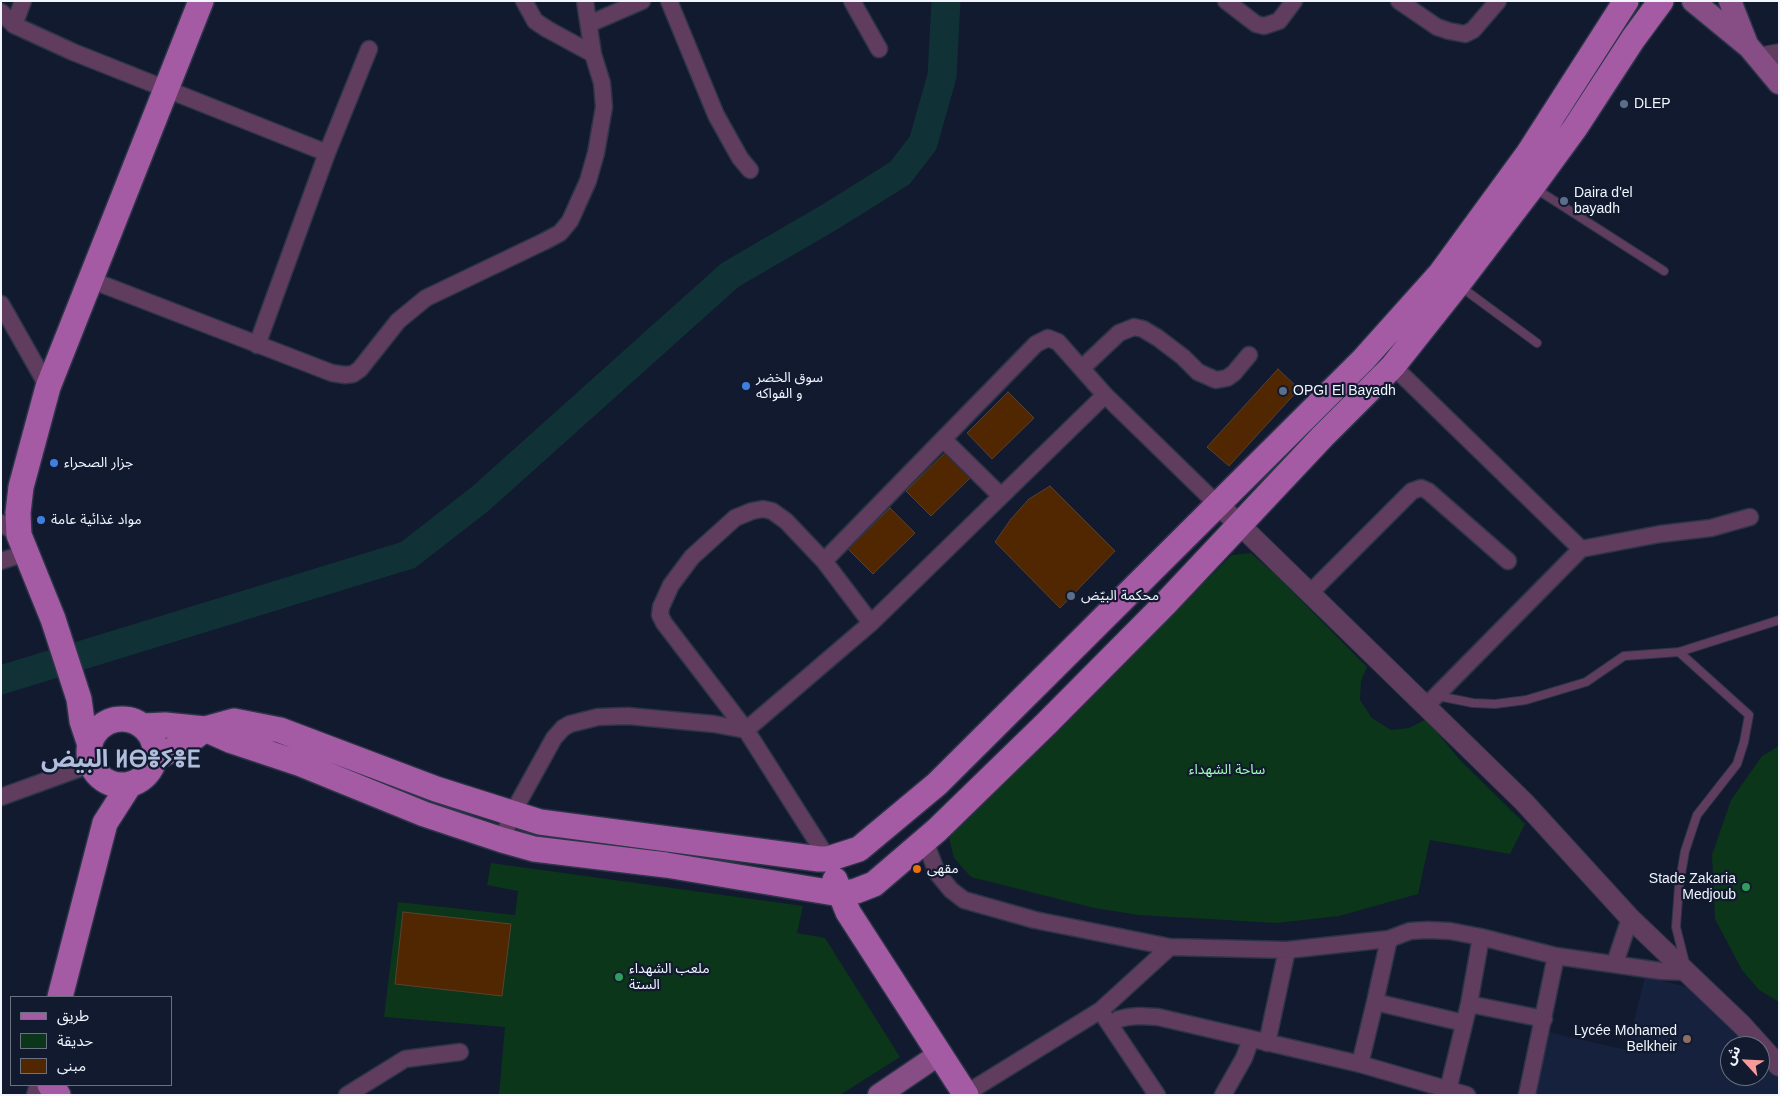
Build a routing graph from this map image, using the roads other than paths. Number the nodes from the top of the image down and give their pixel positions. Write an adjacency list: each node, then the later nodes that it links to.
1 (23, 1): 17 (street)
2 (201, 1): 24 (main road)
3 (524, 1): 22 (street)
4 (585, 1): 18 (street)
5 (642, 1): 18 (street)
6 (669, 1): 26 (street)
7 (852, 1): 20 (street)
8 (1226, 1): 9 (street)
9 (1294, 1)
10 (1399, 1): 11 (street)
11 (1498, 1)
12 (1626, 1): 29 (main road)
13 (1661, 1): 27 (main road)
14 (1693, 1): 21 (main road)
15 (1730, 1): 21 (main road)
16 (1, 12): 17 (street)
17 (14, 24): 24 (street)
18 (589, 24): 22 (street)
19 (369, 48): 25 (street)
20 (878, 48)
21 (1762, 53): 23 (main road)
22 (593, 54): 33 (street)
23 (1779, 83)
24 (166, 89): 25 (street); 30 (main road)
25 (327, 153): 33 (street)
26 (750, 170)
27 (1532, 186): 28 (lane); 29 (main road)
28 (1664, 271)
29 (1450, 279): 32 (lane); 35 (main road); 41 (main road)
30 (91, 280): 33 (street); 37 (main road)
31 (2, 306): 37 (street)
32 (1537, 343)
33 (257, 345)
34 (1249, 355): 36 (street)
35 (1393, 366): 43 (main road); 45 (street)
36 (1082, 368): 38 (street); 39 (street)
37 (48, 387): 44 (main road)
38 (1105, 395): 40 (street); 41 (street)
39 (943, 439): 40 (street); 47 (street)
40 (1001, 496): 53 (street)
41 (1218, 505): 43 (street); 49 (main road)
42 (1750, 517): 45 (street)
43 (1239, 524): 50 (street); 51 (main road)
44 (16, 537): 46 (street); 55 (main road)
45 (1581, 549): 56 (street)
46 (1, 561)
47 (824, 561): 53 (street); 60 (street)
48 (1508, 561): 50 (street)
49 (1144, 578): 51 (main road); 69 (main road)
50 (1310, 593): 56 (street)
51 (1165, 604): 68 (main road)
52 (1779, 620): 54 (lane)
53 (871, 623): 60 (street)
54 (1679, 652): 56 (lane); 78 (lane)
55 (79, 699): 57 (main road); 62 (main road)
56 (1431, 701): 71 (street)
57 (112, 721): 58 (main road); 62 (main road)
58 (143, 726): 59 (main road); 61 (main road)
59 (205, 729): 61 (main road); 65 (main road); 67 (main road)
60 (746, 730): 65 (street); 69 (street)
61 (155, 758): 63 (main road)
62 (96, 763): 63 (main road); 64 (street); 66 (main road)
63 (130, 784): 66 (main road)
64 (1, 797)
65 (512, 814): 67 (street); 69 (main road)
66 (105, 824): 79 (main road)
67 (502, 840): 70 (main road)
68 (926, 841): 70 (main road); 74 (street)
69 (828, 858): 70 (main road)
70 (840, 894): 89 (main road)
71 (1630, 918): 77 (street); 78 (street)
72 (1481, 937): 73 (street); 76 (street); 81 (street)
73 (1389, 939): 75 (street); 80 (street)
74 (1170, 947): 75 (street); 82 (street)
75 (1287, 950): 87 (street)
76 (1556, 956): 77 (street); 83 (street)
77 (1616, 963): 78 (street)
78 (1687, 972): 91 (street)
79 (60, 996)
80 (1376, 1002): 84 (street); 90 (street)
81 (1470, 1004): 83 (street); 84 (street)
82 (1101, 1010): 85 (street); 95 (street)
83 (1544, 1019): 99 (street)
84 (1464, 1023): 92 (street)
85 (1110, 1025): 86 (street); 96 (street)
86 (1251, 1039): 87 (street); 97 (street)
87 (1267, 1043): 90 (street)
88 (460, 1052): 93 (street)
89 (938, 1055): 94 (main road); 95 (main road)
90 (1360, 1064): 92 (street)
91 (1779, 1066)
92 (1448, 1090): 98 (street)
93 (347, 1095)
94 (879, 1095)
95 (966, 1095)
96 (1157, 1095)
97 (1224, 1095)
98 (1467, 1095)
99 (1527, 1095)

